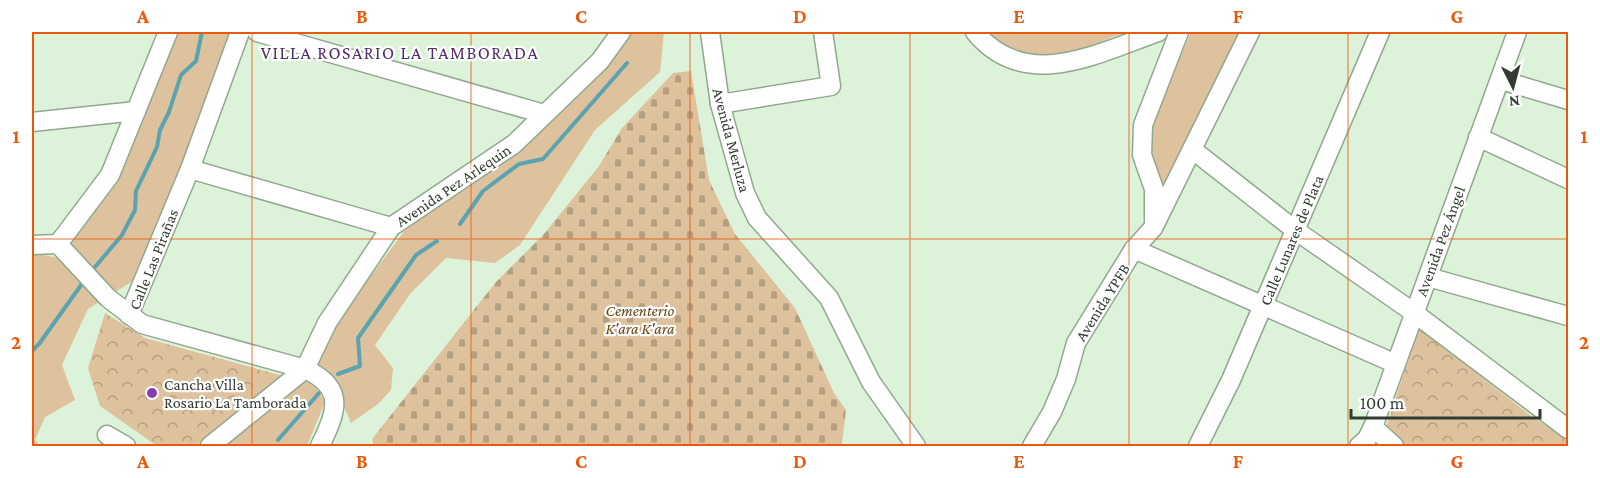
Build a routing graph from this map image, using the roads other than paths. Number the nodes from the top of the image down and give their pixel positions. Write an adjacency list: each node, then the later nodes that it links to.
1 (168, 32): 16 (street)
2 (240, 32): 21 (street, Calle Las Pirañas)
3 (257, 32): 17 (street)
4 (621, 32): 17 (street, Avenida Pez Arlequin)
5 (710, 32): 15 (street, Avenida Merluza)
6 (823, 32): 15 (street)
7 (975, 32): 8 (street)
8 (1158, 32)
9 (1179, 32): 24 (street)
10 (1250, 32): 20 (street, Avenida YPFB)
11 (1380, 32): 25 (street, Calle Lunares de Plata)
12 (1517, 32): 13 (street, Avenida Pez Ángel)
13 (1501, 80): 14 (street); 19 (street, Avenida Pez Ángel)
14 (1569, 100)
15 (720, 104): 42 (street, Avenida Merluza)
16 (136, 111): 18 (street); 28 (street)
17 (544, 114): 23 (street, Avenida Pez Arlequin)
18 (32, 122)
19 (1478, 137): 22 (street); 29 (street, Avenida Pez Ángel)
20 (1193, 150): 24 (street, Avenida YPFB); 25 (street)
21 (190, 169): 23 (street); 32 (street, Calle Las Pirañas)
22 (1569, 179)
23 (391, 227): 35 (street, Avenida Pez Arlequin)
24 (1153, 228): 27 (street, Avenida YPFB)
25 (1295, 230): 30 (street, Calle Lunares de Plata); 31 (street)
26 (32, 244): 28 (street)
27 (1134, 249): 30 (street); 43 (street, Avenida YPFB)
28 (64, 250): 32 (street)
29 (1428, 277): 31 (street, Avenida Pez Ángel); 33 (street)
30 (1263, 304): 34 (street); 44 (street, Calle Lunares de Plata)
31 (1413, 312): 34 (street, Avenida Pez Ángel); 37 (street)
32 (129, 315): 35 (street, Calle Las Pirañas)
33 (1569, 316)
34 (1394, 363): 36 (street, Avenida Pez Ángel)
35 (304, 369): 40 (street); 41 (street)
36 (1373, 427): 45 (street, Avenida Pez Ángel); 46 (street)
37 (1569, 429)
38 (107, 435): 39 (street)
39 (126, 447)
40 (210, 447)
41 (320, 447)
42 (916, 447)
43 (1032, 447)
44 (1198, 447)
45 (1359, 447)
46 (1394, 447)

